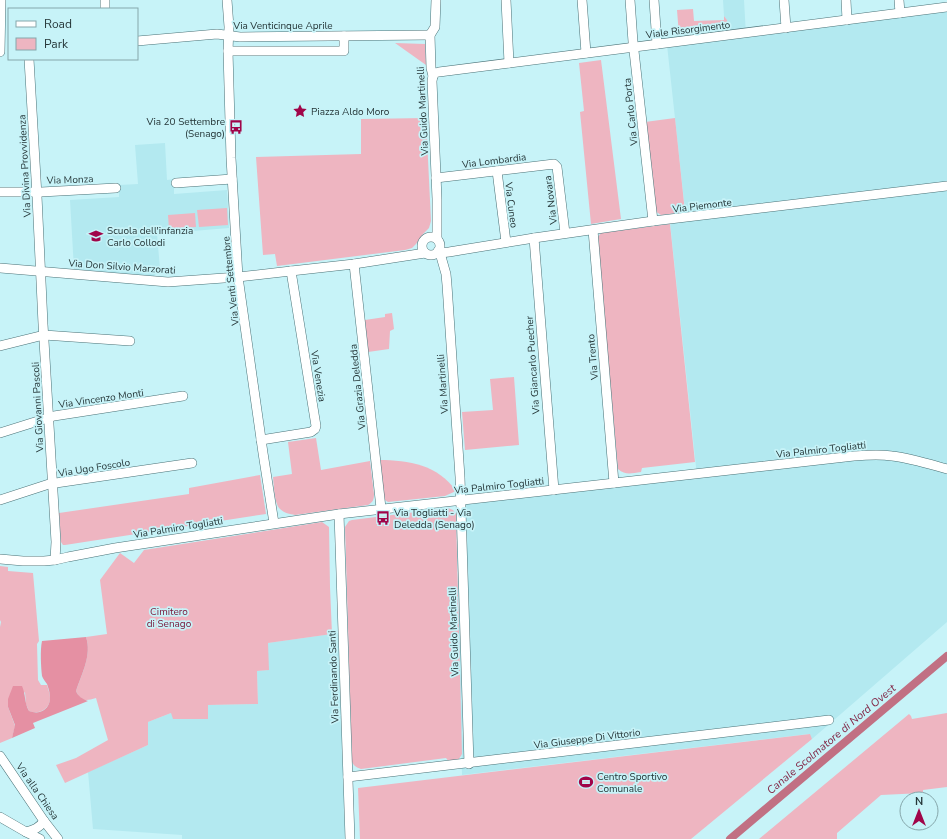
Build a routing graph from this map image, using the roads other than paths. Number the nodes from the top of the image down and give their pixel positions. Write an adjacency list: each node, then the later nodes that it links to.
1 (1, 0): 22 (street)
2 (227, 0): 16 (street, Via Venti Settembre)
3 (436, 0): 15 (street, Via Guido Martinelli)
4 (506, 0): 25 (street)
5 (582, 0): 23 (street)
6 (630, 0): 20 (street, Via Carlo Porta)
7 (654, 0): 19 (street)
8 (784, 0): 14 (street)
9 (846, 0): 13 (street)
10 (899, 0): 12 (street)
11 (947, 7): 12 (street, Viale Risorgimento)
12 (900, 13): 13 (street, Viale Risorgimento)
13 (847, 20): 14 (street, Viale Risorgimento)
14 (786, 28): 19 (street, Viale Risorgimento)
15 (430, 35): 17 (street, Via Venticinque Aprile); 26 (street, Via Guido Martinelli)
16 (229, 36): 17 (street, Via Venticinque Aprile); 18 (street, Via Venticinque Aprile); 21 (street, Via Venti Settembre)
17 (344, 36): 21 (street)
18 (138, 41)
19 (657, 44): 20 (street, Viale Risorgimento)
20 (634, 47): 23 (street, Viale Risorgimento); 36 (street, Via Carlo Porta)
21 (228, 51): 30 (street, Via Venti Settembre)
22 (0, 52)
23 (586, 54): 25 (street, Viale Risorgimento)
24 (29, 60): 35 (street, Via Divina Provvidenza)
25 (509, 63): 26 (street, Viale Risorgimento)
26 (433, 76): 29 (street, Via Guido Martinelli)
27 (554, 164): 28 (street, Via Lombardia); 38 (street, Via Novara)
28 (497, 171): 29 (street, Via Lombardia); 41 (street, Via Cuneo)
29 (436, 178): 40 (street, Via Guido Martinelli)
30 (232, 179): 31 (street); 49 (street, Via Venti Settembre)
31 (176, 183)
32 (947, 186): 36 (street, Via Piemonte)
33 (116, 188): 35 (street, Via Monza)
34 (0, 192): 35 (street, Via Monza)
35 (37, 192): 48 (street, Via Divina Provvidenza)
36 (653, 222): 37 (street, Via Piemonte)
37 (592, 230): 38 (street, Via Piemonte); 59 (street, Via Trento)
38 (565, 233): 39 (street, Via Piemonte)
39 (534, 238): 41 (street, Via Piemonte); 61 (street, Via Giancarlo Puecher)
40 (435, 239): 42 (street, Via Piemonte); 43 (street); 43 (street)
41 (506, 242): 42 (street, Via Piemonte)
42 (457, 250): 43 (street, Via Piemonte); 45 (street)
43 (431, 252): 44 (street, Via Don Silvio Marzorati); 45 (street)
44 (354, 264): 47 (street, Via Don Silvio Marzorati); 64 (street, Via Grazia Deledda)
45 (444, 267): 63 (street, Via Martinelli)
46 (0, 268): 48 (street, Via Don Silvio Marzorati)
47 (291, 271): 49 (street, Via Don Silvio Marzorati); 56 (street, Via Venezia)
48 (41, 272): 49 (street, Via Don Silvio Marzorati); 50 (street, Via Giovanni Pascoli)
49 (238, 277): 56 (street, Via Venti Settembre)
50 (44, 335): 51 (street); 52 (street); 54 (street, Via Giovanni Pascoli)
51 (130, 341)
52 (0, 346)
53 (183, 396): 54 (street, Via Vincenzo Monti)
54 (49, 417): 55 (street, Via Vincenzo Monti); 60 (street, Via Giovanni Pascoli)
55 (0, 432)
56 (261, 440): 66 (street, Via Venti Settembre)
57 (192, 463): 60 (street, Via Ugo Foscolo)
58 (947, 469): 59 (street, Via Palmiro Togliatti)
59 (614, 483): 61 (street, Via Palmiro Togliatti)
60 (53, 484): 62 (street, Via Ugo Foscolo); 67 (street, Via Giovanni Pascoli)
61 (554, 490): 63 (street, Via Palmiro Togliatti)
62 (0, 500)
63 (460, 500): 64 (street, Via Palmiro Togliatti); 73 (street, Via Guido Martinelli)
64 (381, 508): 65 (street, Via Palmiro Togliatti)
65 (339, 514): 66 (street, Via Palmiro Togliatti); 74 (street, Via Ferdinando Santi)
66 (274, 523): 68 (street, Via Palmiro Togliatti)
67 (56, 542): 68 (street); 70 (street, Via Giovanni Pascoli)
68 (68, 557): 70 (street, Via Palmiro Togliatti)
69 (0, 559): 70 (street, Via Palmiro Togliatti)
70 (55, 560)
71 (830, 720): 73 (street, Via Giuseppe Di Vittorio)
72 (0, 756): 76 (street, Via alla Chiesa)
73 (469, 764): 74 (street, Via Giuseppe Di Vittorio)
74 (348, 777): 80 (street, Via Ferdinando Santi)
75 (0, 817): 77 (street)
76 (44, 821): 77 (street); 79 (street, Via alla Chiesa)
77 (26, 832): 78 (street)
78 (40, 839)
79 (58, 839)
80 (350, 839)

